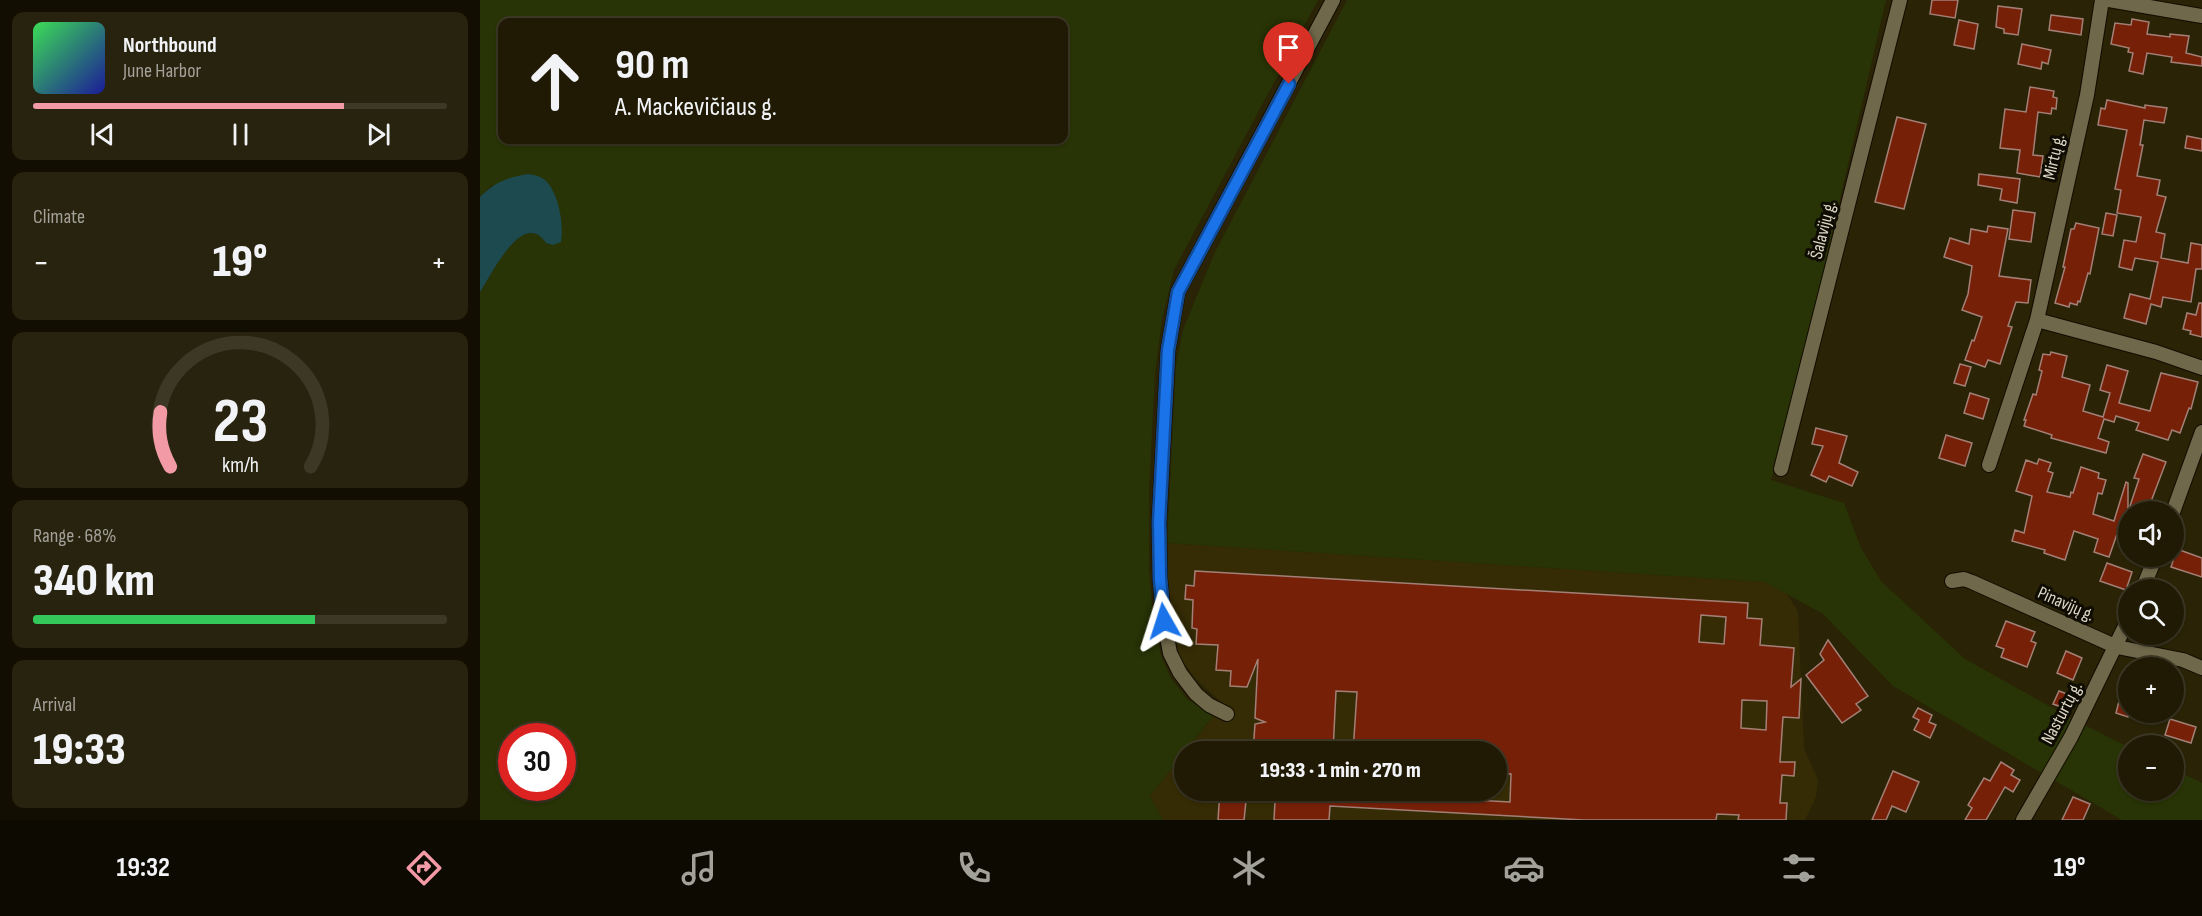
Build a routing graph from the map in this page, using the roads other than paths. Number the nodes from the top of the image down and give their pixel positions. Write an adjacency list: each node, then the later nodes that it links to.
1 (1333, 0): 15 (street)
2 (1900, 0): 10 (street, Šalavijų g.)
3 (2102, 0): 6 (street, Mirtų g.)
4 (2109, 0): 5 (street)
5 (2202, 16)
6 (2037, 320): 7 (street); 9 (street, Mirtų g.)
7 (2202, 368)
8 (2202, 432): 11 (street)
9 (1989, 465)
10 (1781, 469)
11 (2177, 501)
12 (1952, 581): 13 (street, Pinavijų g.)
13 (2117, 647): 14 (street, Pinavijų g.); 16 (street, Nasturtų g.)
14 (2202, 668)
15 (1227, 714)
16 (2023, 820)

